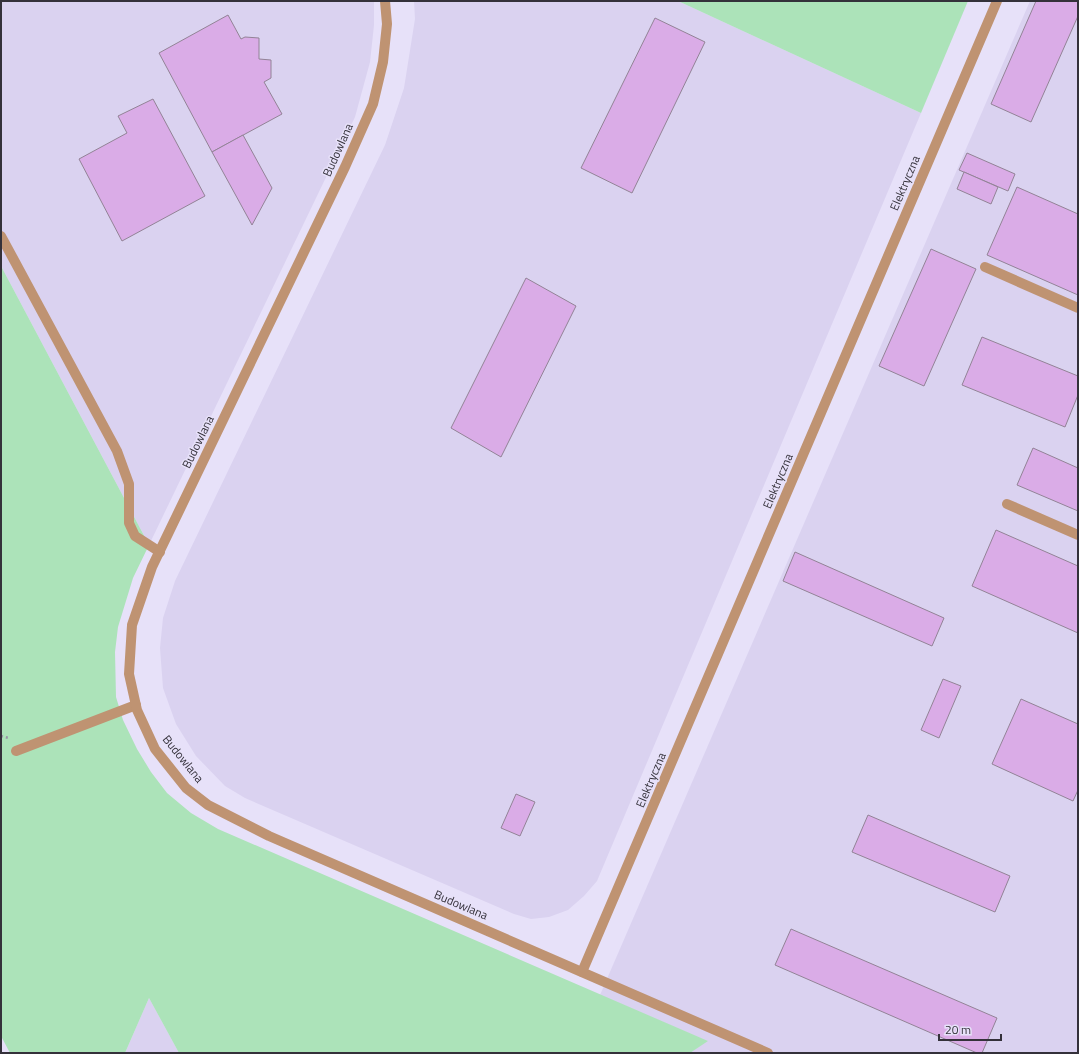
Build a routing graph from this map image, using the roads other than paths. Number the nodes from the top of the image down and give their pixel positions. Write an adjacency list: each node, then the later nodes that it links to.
1 (385, 1): 8 (street, Budowlana)
2 (997, 1): 11 (street, Elektryczna)
3 (1, 236): 8 (street)
4 (985, 267): 5 (street)
5 (1078, 308)
6 (1007, 504): 7 (street)
7 (1078, 535)
8 (160, 552): 9 (street, Budowlana)
9 (136, 705): 10 (street); 11 (street, Budowlana)
10 (16, 751)
11 (582, 972): 12 (street, Budowlana)
12 (768, 1053)

